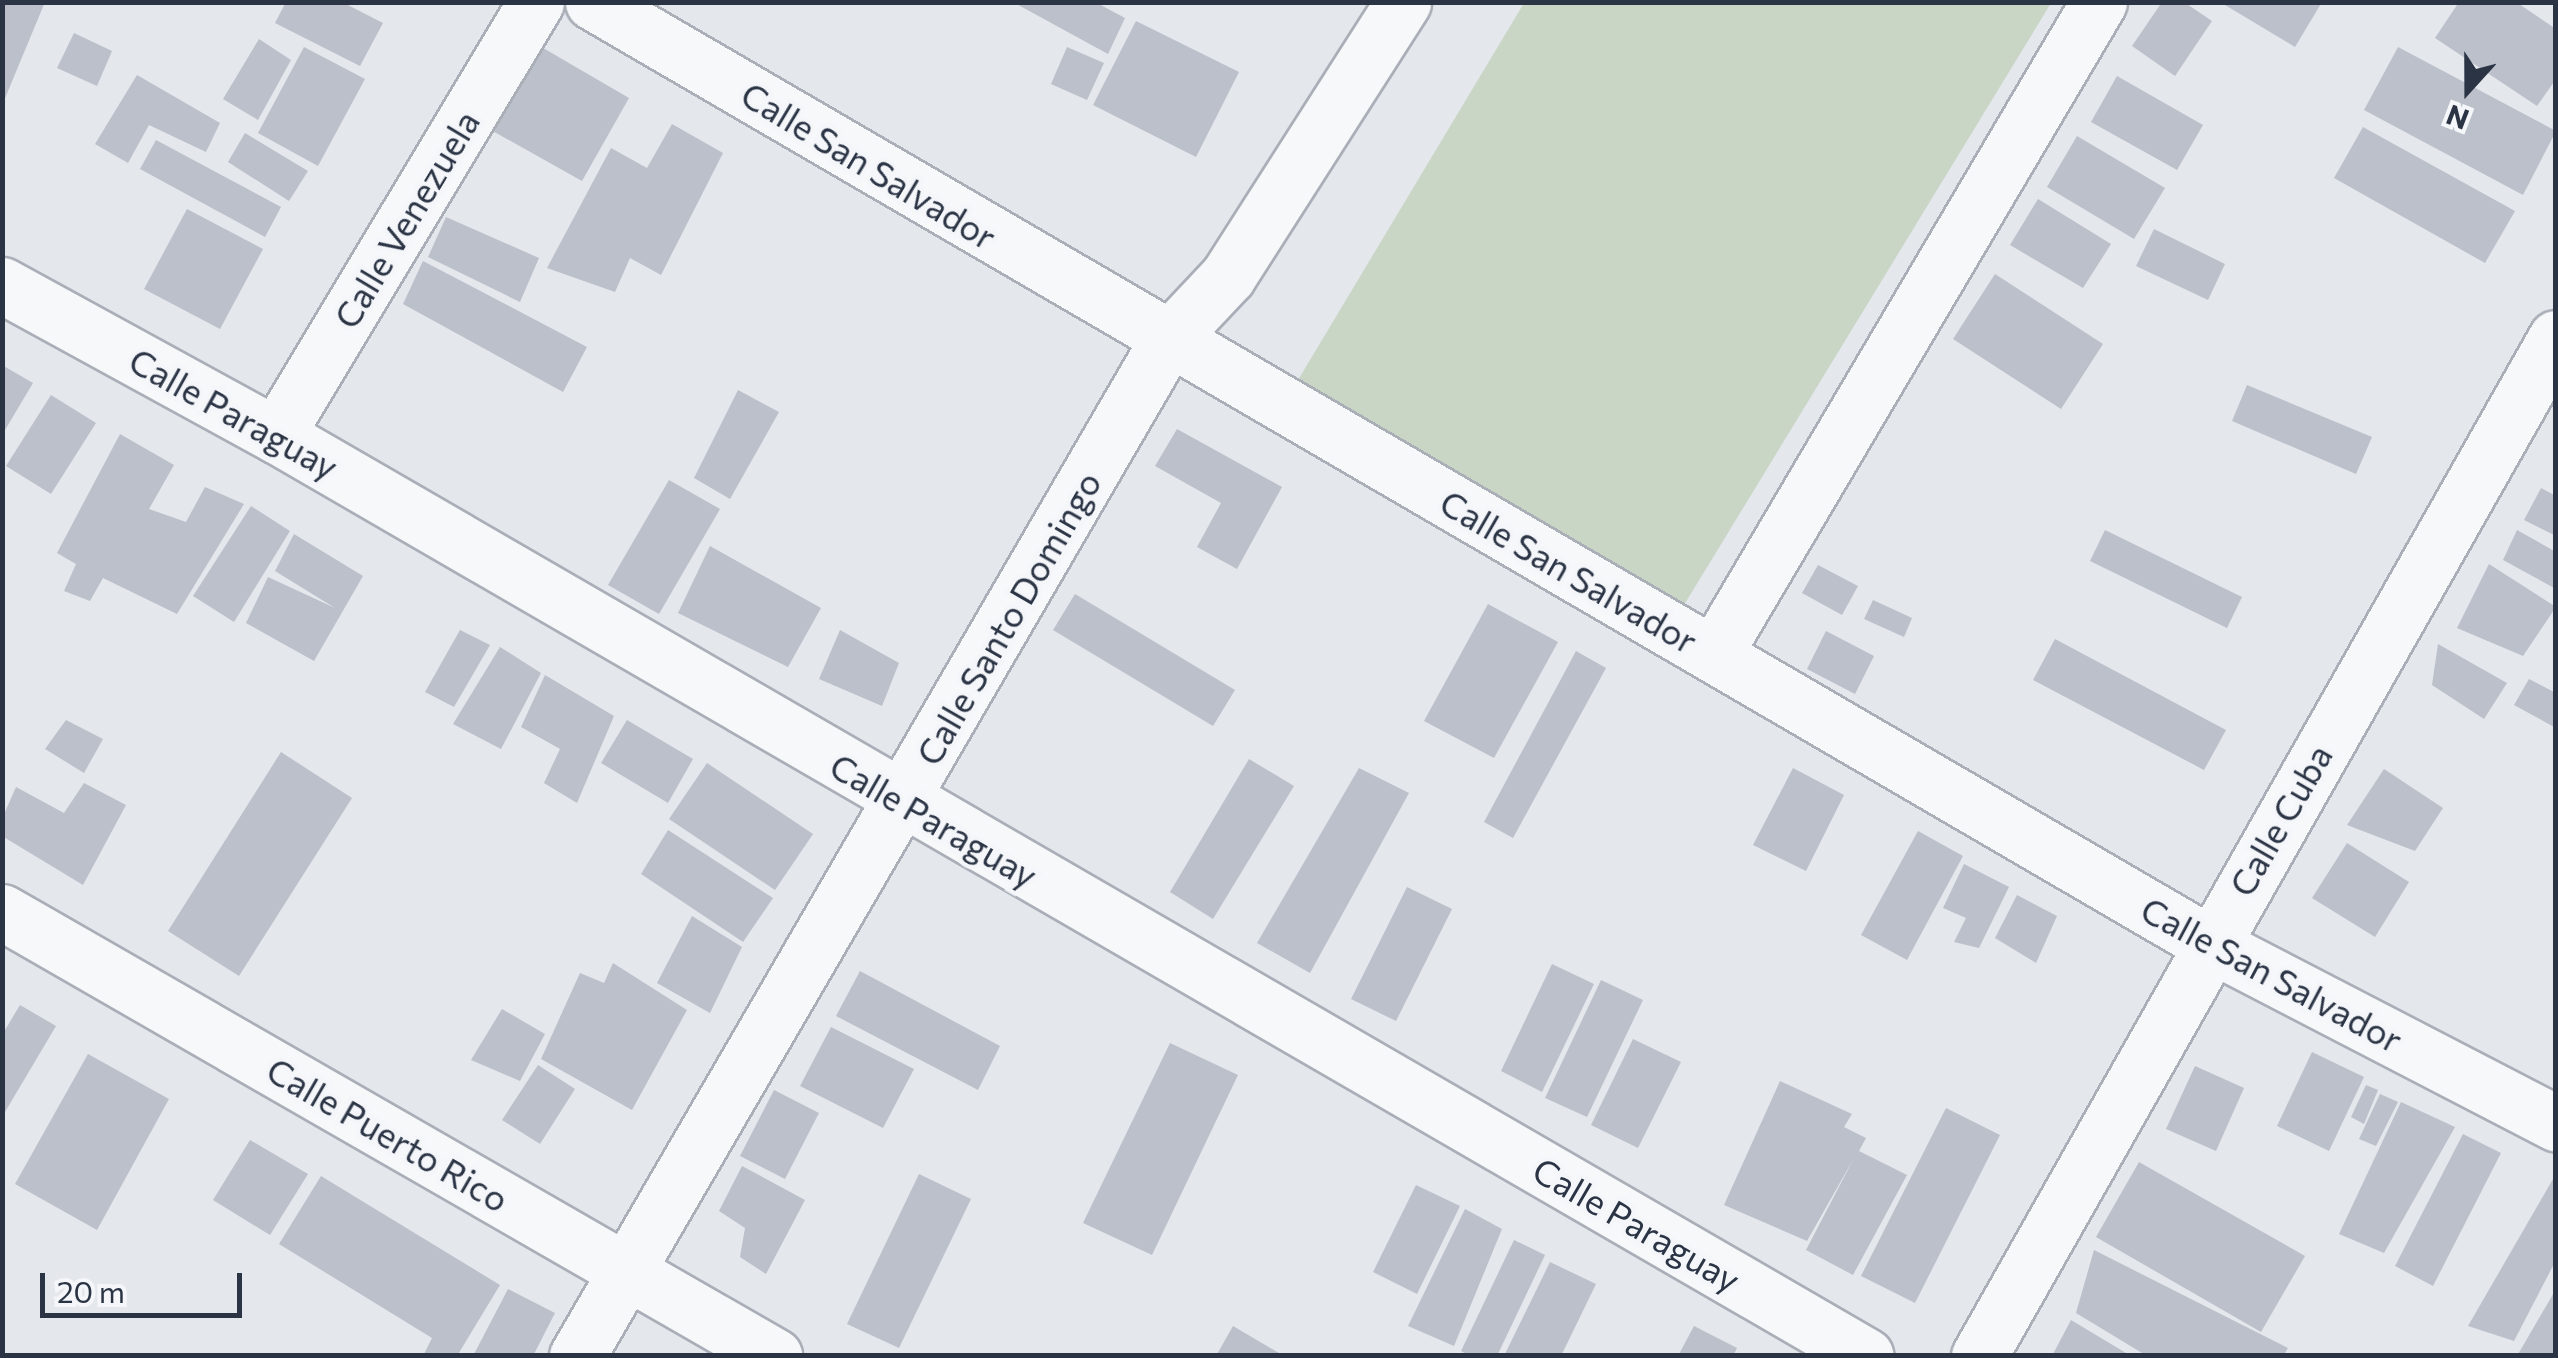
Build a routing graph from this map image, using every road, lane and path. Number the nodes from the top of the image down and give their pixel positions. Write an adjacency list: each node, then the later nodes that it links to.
1 (536, 2): 8 (street, Calle Venezuela)
2 (593, 2): 7 (street, Calle San Salvador)
3 (1403, 2): 7 (street, Calle Santo Domingo)
4 (2099, 2): 9 (street)
5 (2, 284): 8 (street, Calle Paraguay)
6 (2556, 338): 12 (street, Calle Cuba)
7 (1167, 341): 9 (street, Calle San Salvador); 10 (street, Calle Santo Domingo)
8 (276, 435): 10 (street, Calle Paraguay)
9 (1714, 654): 12 (street, Calle San Salvador)
10 (902, 802): 14 (street, Calle Santo Domingo); 17 (street, Calle Paraguay)
11 (2, 912): 14 (street, Calle Puerto Rico)
12 (2210, 944): 13 (street, Calle San Salvador); 18 (street, Calle Cuba)
13 (2556, 1123)
14 (625, 1271): 15 (street, Calle Santo Domingo); 16 (street, Calle Puerto Rico)
15 (577, 1356)
16 (774, 1356)
17 (1866, 1356)
18 (1979, 1356)

